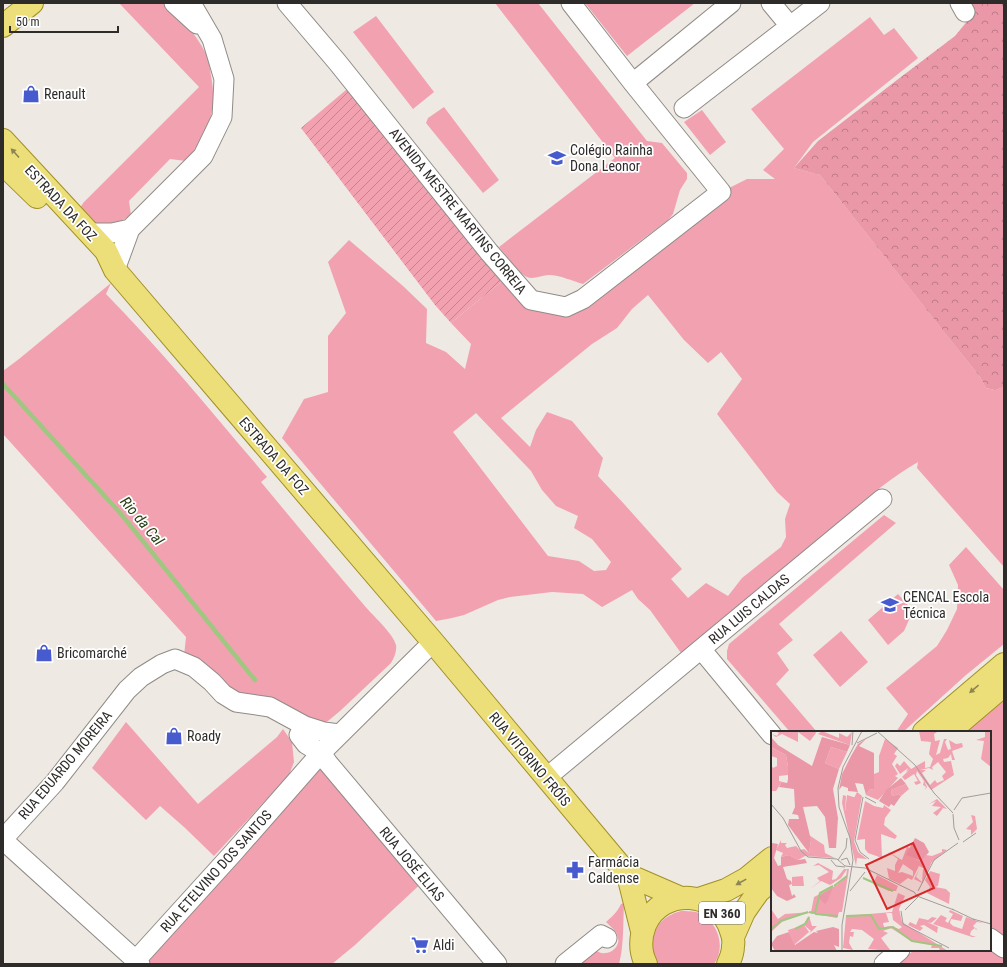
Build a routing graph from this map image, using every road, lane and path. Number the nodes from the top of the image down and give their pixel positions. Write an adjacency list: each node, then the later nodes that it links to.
1 (32, 3): 9 (main road)
2 (174, 3): 11 (street)
3 (191, 3): 11 (street)
4 (287, 3): 12 (street, AVENIDA MESTRE MARTINS CORREIA)
5 (571, 3): 12 (street)
6 (731, 3): 12 (street)
7 (771, 3): 10 (street)
8 (820, 3): 10 (street)
9 (3, 26)
10 (790, 26): 13 (street)
11 (212, 39): 16 (street)
12 (633, 83)
13 (684, 108)
14 (3, 140): 17 (main road, ESTRADA DA FOZ / EN 360, one-way to 14)
15 (3, 164): 18 (main road, ESTRADA DA FOZ / EN 360)
16 (130, 229): 17 (street); 18 (street)
17 (89, 233): 18 (main road, ESTRADA DA FOZ / EN 360)
18 (115, 270): 20 (main road, ESTRADA DA FOZ / EN 360)
19 (882, 499): 21 (street, RUA LUIS CALDAS)
20 (433, 642): 28 (street); 31 (main road, RUA VITORINO FRÓIS / EN 360)
21 (701, 649): 27 (street, RUA LUIS CALDAS); 31 (street)
22 (1004, 664): 25 (main road, one-way to 25)
23 (999, 694): 26 (main road)
24 (298, 726): 28 (street); 29 (street, RUA JOSÉ ELIAS); 30 (street); 32 (street, RUA EDUARDO MOREIRA)
25 (925, 731)
26 (950, 731)
27 (771, 733)
28 (339, 734): 29 (street, RUA ETELVINO DOS SANTOS)
29 (324, 758): 30 (street, RUA ETELVINO DOS SANTOS); 44 (street, RUA JOSÉ ELIAS)
30 (298, 778): 43 (street, RUA ETELVINO DOS SANTOS)
31 (546, 778): 34 (main road, RUA VITORINO FRÓIS / EN 360)
32 (3, 839): 43 (street)
33 (771, 859): 36 (main road, one-way to 36)
34 (628, 876): 36 (main road, RUA VITORINO FRÓIS / EN 360); 41 (main road, RUA VITORINO FRÓIS / EN 360)
35 (771, 881): 42 (main road)
36 (690, 898): 41 (main road, EN 360); 42 (main road, EN 360)
37 (607, 938): 45 (street)
38 (991, 939): 39 (street)
39 (1004, 948)
40 (899, 951): 46 (street)
41 (641, 952)
42 (732, 955)
43 (137, 963)
44 (497, 964)
45 (565, 964)
46 (884, 964)

